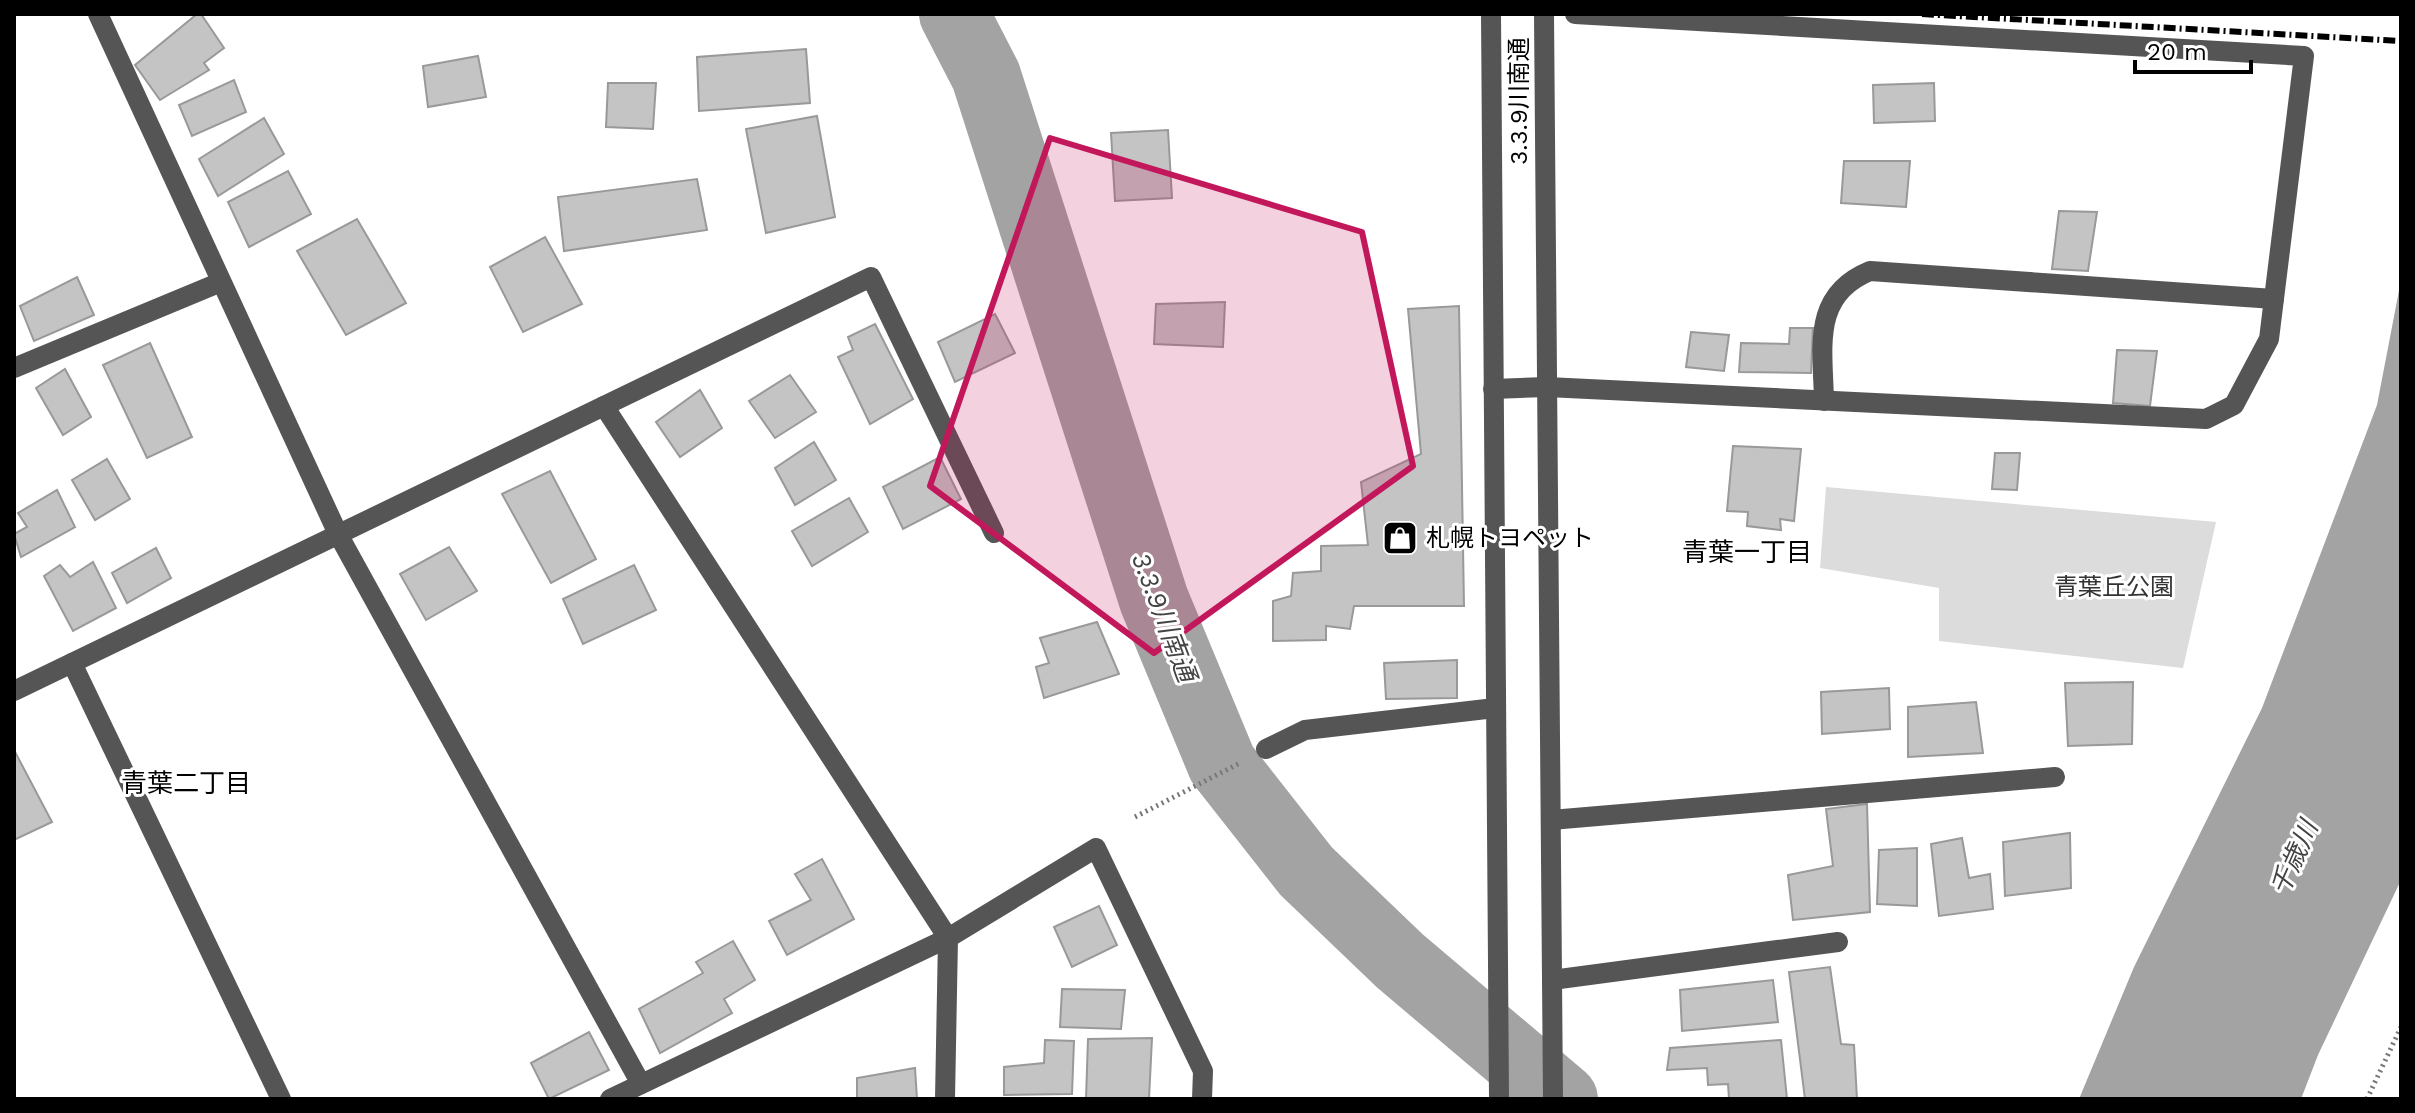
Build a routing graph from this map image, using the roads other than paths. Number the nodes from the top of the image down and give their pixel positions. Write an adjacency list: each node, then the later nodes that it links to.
1 (98, 14): 5 (street)
2 (1491, 14): 9 (street, 3.3.9川南通)
3 (1544, 14): 8 (street, 3.3.9川南通)
4 (1575, 14): 6 (street)
5 (221, 282): 7 (street); 13 (street)
6 (2274, 299): 10 (street); 10 (street)
7 (14, 368)
8 (1547, 387): 9 (street); 10 (street); 19 (street, 3.3.9川南通)
9 (1493, 389): 16 (street, 3.3.9川南通)
10 (1824, 401)
11 (604, 406): 12 (street); 13 (street); 20 (street)
12 (994, 533)
13 (338, 534): 14 (street); 23 (street)
14 (72, 663): 15 (street); 25 (street)
15 (14, 691)
16 (1495, 708): 17 (street); 24 (street, 3.3.9川南通)
17 (1266, 749)
18 (2055, 777): 19 (street)
19 (1551, 820): 22 (street, 3.3.9川南通)
20 (948, 938): 23 (street); 27 (street); 28 (street)
21 (1838, 942): 22 (street)
22 (1552, 980): 29 (street, 3.3.9川南通)
23 (641, 1084): 26 (street)
24 (1499, 1096)
25 (281, 1099)
26 (610, 1099)
27 (945, 1099)
28 (1202, 1099)
29 (1553, 1099)

